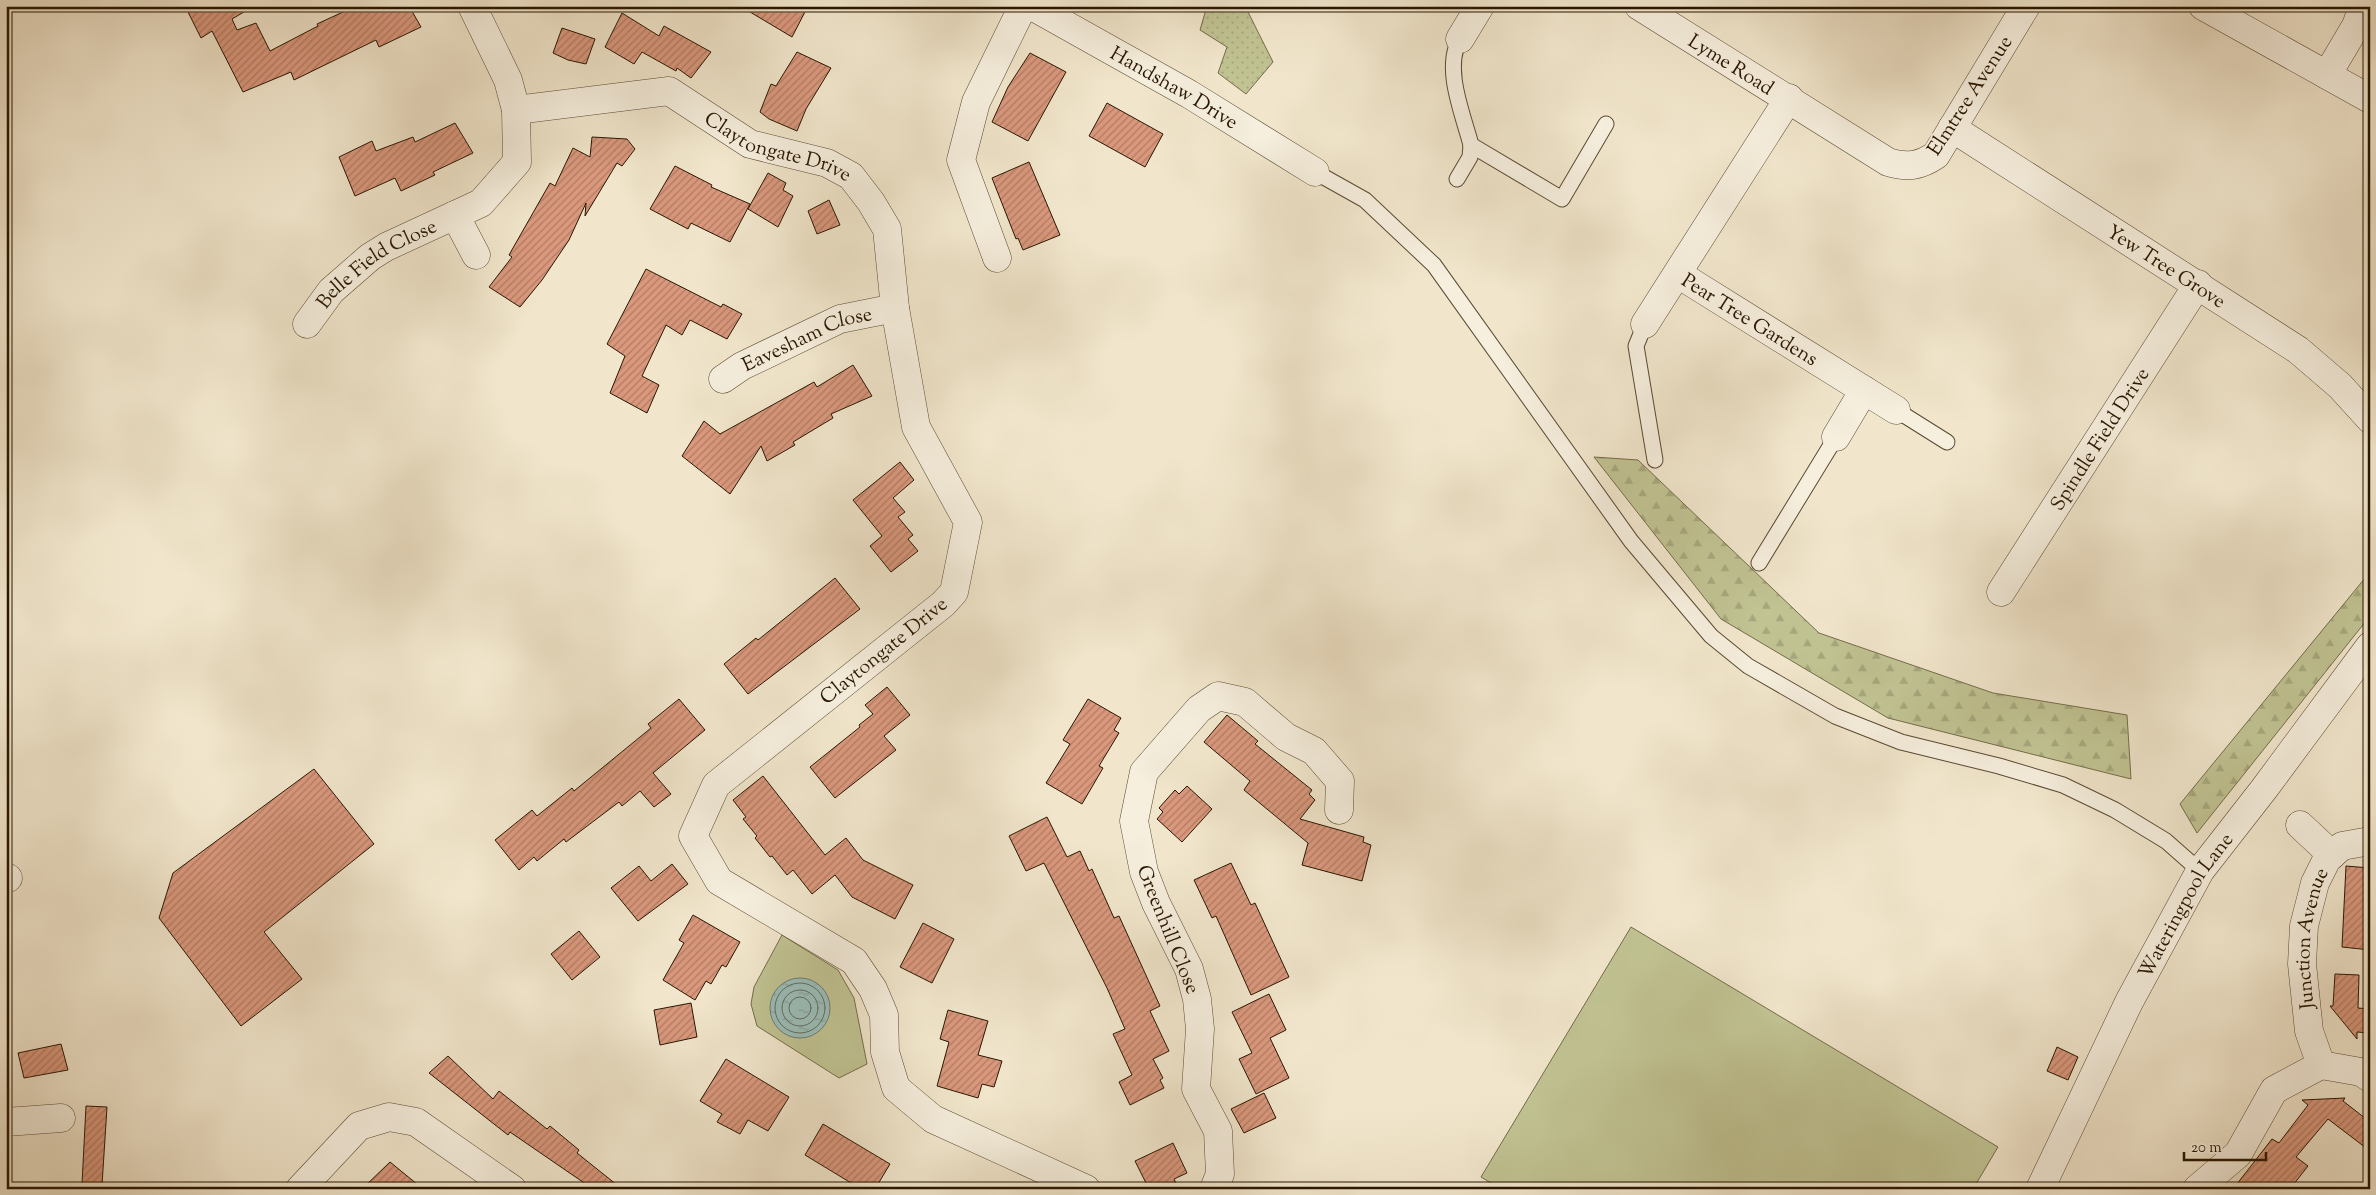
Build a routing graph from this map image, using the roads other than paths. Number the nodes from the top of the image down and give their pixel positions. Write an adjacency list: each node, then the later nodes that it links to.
1 (472, 6): 13 (street, Belle Field Close)
2 (1023, 6): 22 (street)
3 (1032, 6): 18 (street, Handshaw Drive)
4 (1480, 6): 9 (street)
5 (1639, 6): 11 (street, Lyme Road)
6 (2026, 6): 16 (street, Elmtree Avenue)
7 (2203, 6): 10 (street)
8 (2363, 6): 10 (street)
9 (1460, 39): 17 (lane)
10 (2327, 75): 12 (street)
11 (1789, 98): 14 (street, Lyme Road); 23 (street, Pear Tree Gardens)
12 (2370, 99)
13 (516, 110): 20 (street, Belle Field Close); 25 (street, Claytongate Drive)
14 (1824, 121): 16 (street, Elmtree Avenue)
15 (1606, 124): 17 (lane)
16 (1952, 128): 24 (street, Yew Tree Grove)
17 (1471, 145): 19 (lane)
18 (1315, 172): 42 (lane)
19 (1457, 179)
20 (455, 215): 21 (street, Belle Field Close); 26 (street, Belle Field Close)
21 (476, 255)
22 (997, 258)
23 (1678, 274): 27 (street); 29 (street, Pear Tree Gardens)
24 (2198, 284): 31 (street, Yew Tree Grove); 36 (street, Spindle Field Drive)
25 (895, 308): 28 (street, Eavesham Close); 49 (street, Claytongate Drive)
26 (307, 324)
27 (1645, 324): 34 (lane)
28 (723, 379)
29 (1864, 390): 30 (street, Pear Tree Gardens); 32 (street)
30 (1896, 410): 33 (lane)
31 (2370, 419)
32 (1836, 437): 35 (lane)
33 (1947, 442)
34 (1655, 460)
35 (1759, 563)
36 (2001, 592)
37 (2370, 646): 42 (street, Wateringpool Lane)
38 (1339, 810): 50 (street, Greenhill Close)
39 (2300, 825): 41 (street)
40 (2370, 840): 41 (street, Junction Avenue)
41 (2332, 855): 43 (street, Junction Avenue)
42 (2200, 871): 51 (street, Wateringpool Lane)
43 (2321, 1065): 44 (street); 52 (street)
44 (2370, 1078)
45 (61, 1118): 46 (street)
46 (6, 1122)
47 (300, 1189): 48 (street)
48 (512, 1189)
49 (1086, 1189)
50 (1214, 1189)
51 (2040, 1189)
52 (2197, 1189)

